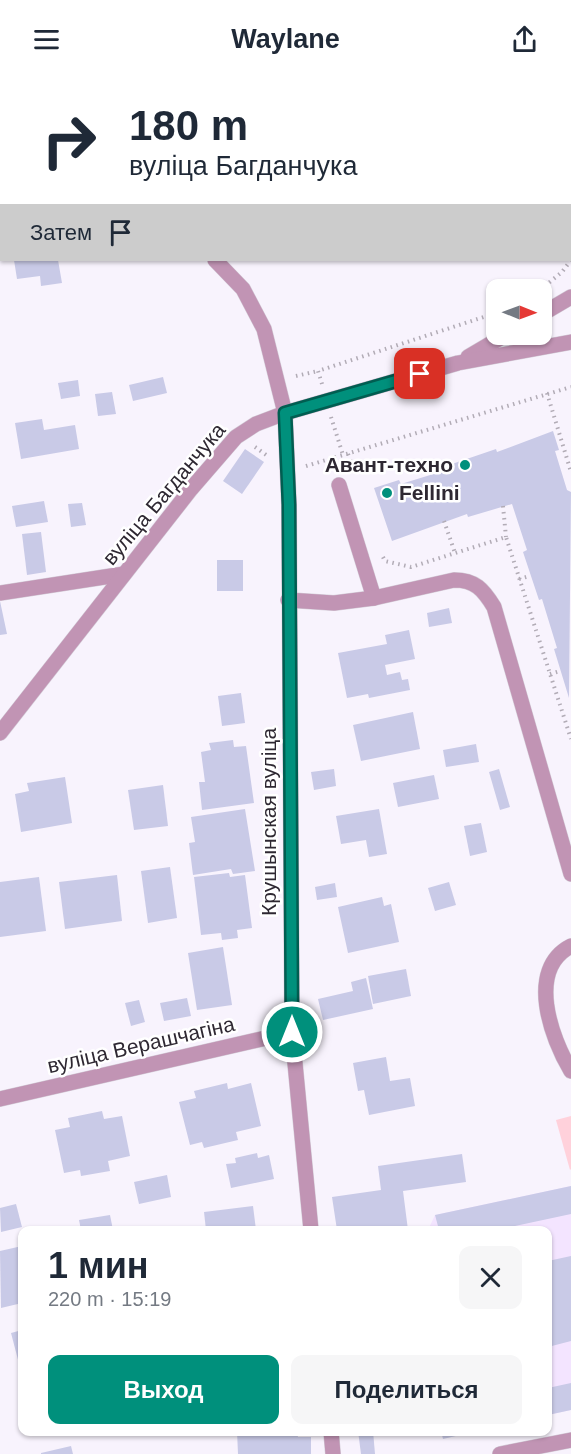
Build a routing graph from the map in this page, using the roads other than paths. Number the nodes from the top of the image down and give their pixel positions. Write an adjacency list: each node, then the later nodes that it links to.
1 (216, 261): 7 (street, Крушынская вуліца)
2 (571, 297): 3 (street)
3 (552, 308)
4 (571, 342): 6 (street, вуліца Багданчука)
5 (488, 345): 6 (street, вуліца Багданчука)
6 (458, 363): 7 (street, вуліца Багданчука)
7 (285, 413): 9 (street, вуліца Багданчука); 12 (street, Крушынская вуліца)
8 (339, 485): 11 (street)
9 (124, 574): 10 (street); 13 (street, вуліца Багданчука)
10 (0, 593)
11 (374, 598): 12 (street); 14 (street)
12 (288, 600): 16 (street, Крушынская вуліца)
13 (0, 733)
14 (571, 874)
15 (571, 946): 17 (street)
16 (292, 1032): 18 (street, вуліца Верашчагіна); 19 (street, Крушынская вуліца)
17 (571, 1071)
18 (0, 1099)
19 (311, 1226)
20 (331, 1436): 22 (street)
21 (571, 1440): 23 (street)
22 (333, 1454)
23 (500, 1454)

